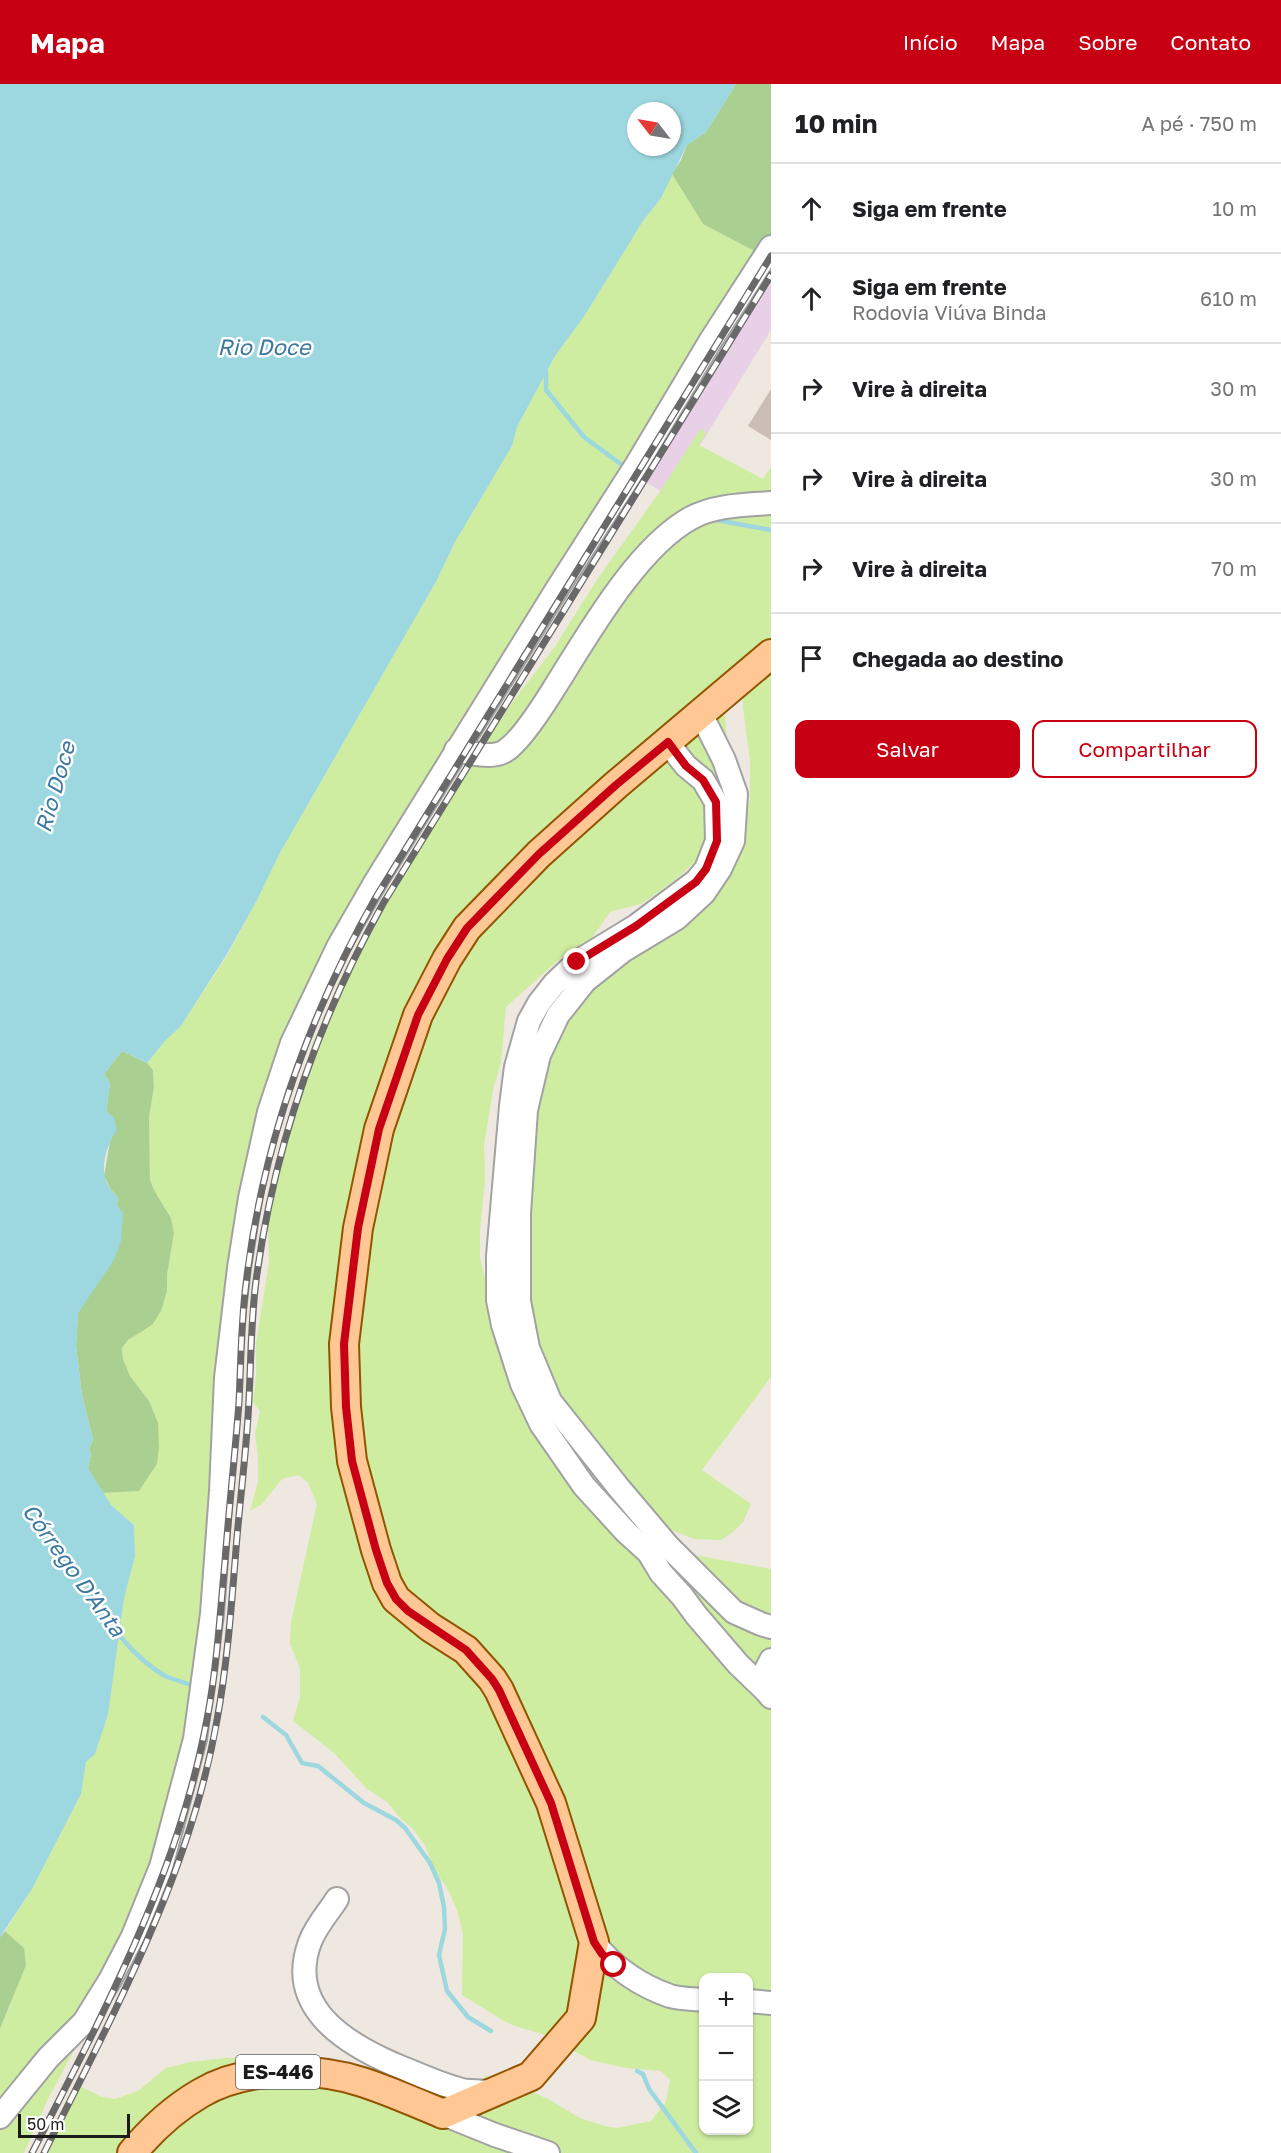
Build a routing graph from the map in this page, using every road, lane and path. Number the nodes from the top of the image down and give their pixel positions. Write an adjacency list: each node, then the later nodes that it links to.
1 (771, 248): 7 (street)
2 (771, 503): 7 (street)
3 (771, 654): 4 (main road)
4 (701, 714): 5 (street); 6 (main road)
5 (714, 740): 8 (street); 9 (street)
6 (668, 742): 8 (street); 15 (main road)
7 (456, 750): 21 (street)
8 (686, 766): 10 (street)
9 (635, 1508): 10 (street); 11 (street)
10 (619, 1525): 13 (street)
11 (771, 1627)
12 (771, 1660): 13 (street)
13 (768, 1694)
14 (337, 1899): 19 (street)
15 (594, 1942): 16 (street); 19 (main road)
16 (699, 2000)
17 (753, 2001): 18 (street)
18 (771, 2003)
19 (495, 2092): 20 (main road)
20 (444, 2114): 22 (main road, ES-446); 23 (street)
21 (0, 2117)
22 (132, 2153)
23 (548, 2153)

